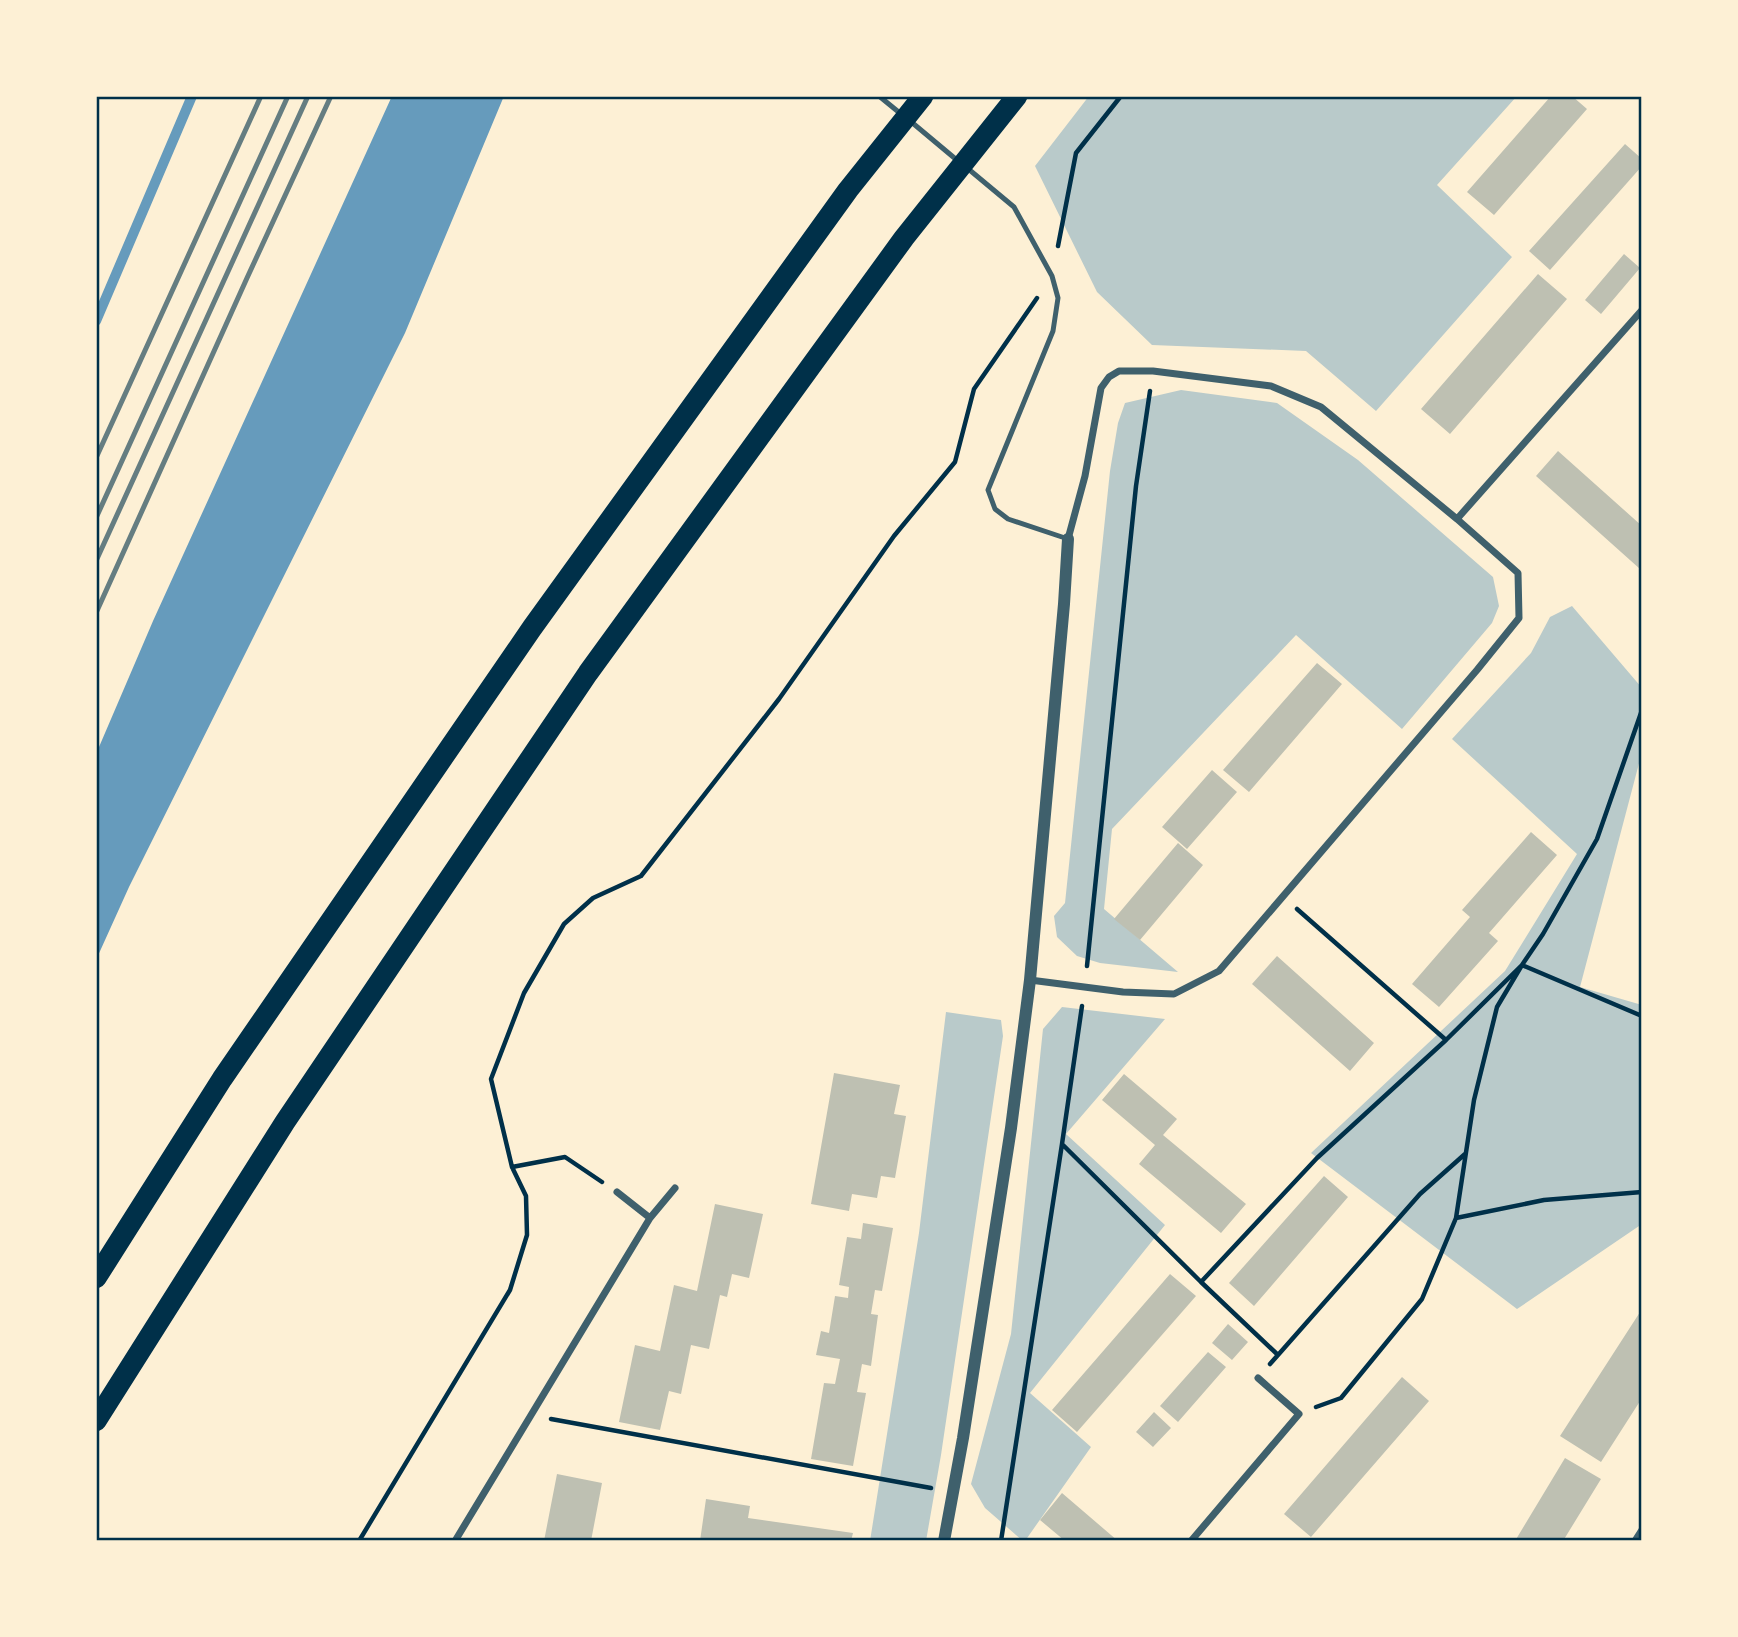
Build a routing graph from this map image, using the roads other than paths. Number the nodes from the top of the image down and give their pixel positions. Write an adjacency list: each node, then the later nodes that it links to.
1 (879, 96): 6 (lane)
2 (923, 96): 11 (highway)
3 (1017, 96): 13 (highway)
4 (1642, 310): 5 (street)
5 (1457, 519): 6 (street); 7 (street)
6 (1068, 539): 7 (street)
7 (1030, 980): 16 (street)
8 (675, 1188): 10 (street)
9 (617, 1192): 10 (street)
10 (650, 1218): 15 (street)
11 (96, 1278)
12 (1258, 1378): 17 (street)
13 (96, 1422)
14 (1642, 1530): 18 (street)
15 (456, 1541)
16 (944, 1541)
17 (1191, 1541)
18 (1635, 1541)

